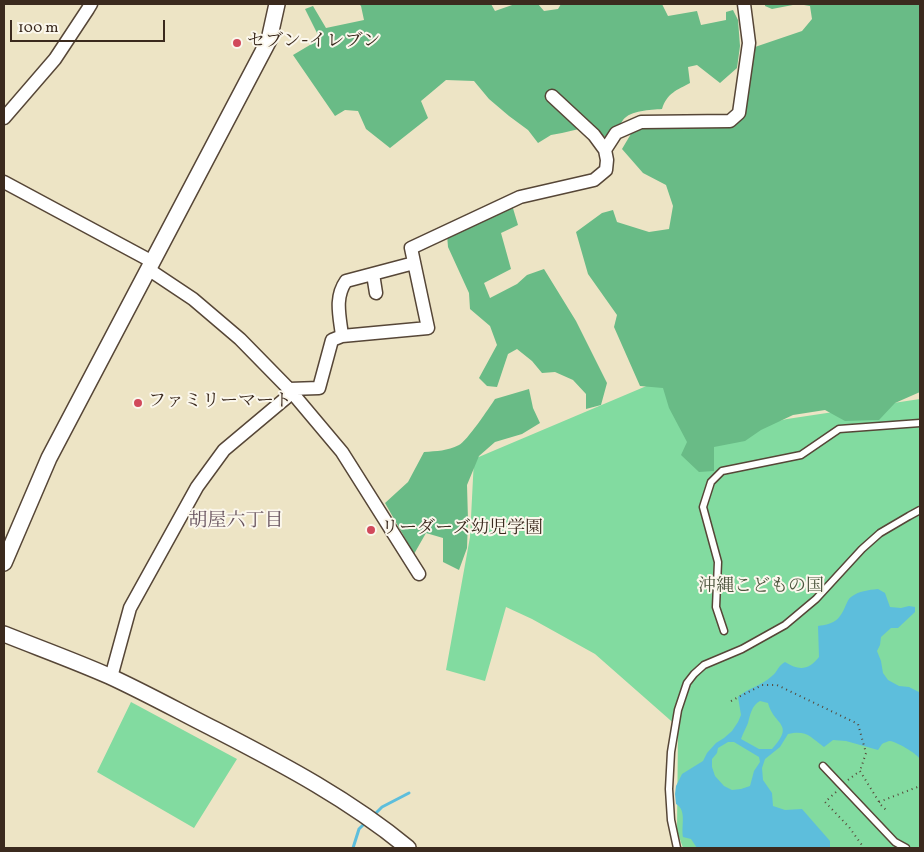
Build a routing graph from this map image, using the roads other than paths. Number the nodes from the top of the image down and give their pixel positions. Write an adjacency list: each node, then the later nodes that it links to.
1 (91, 4): 5 (street)
2 (277, 4): 9 (street)
3 (744, 4): 6 (street)
4 (552, 96): 6 (street)
5 (4, 118)
6 (605, 150): 8 (street)
7 (4, 182): 9 (street)
8 (414, 263): 10 (street); 12 (street)
9 (150, 265): 13 (street); 16 (street)
10 (373, 274): 11 (street); 12 (street)
11 (376, 293)
12 (342, 336): 13 (street)
13 (289, 389): 17 (street); 20 (street)
14 (920, 423): 18 (lane)
15 (920, 510): 23 (lane)
16 (4, 563)
17 (419, 574)
18 (724, 631)
19 (4, 634): 20 (street)
20 (110, 676): 22 (street)
21 (823, 766): 24 (lane)
22 (408, 848)
23 (677, 848)
24 (906, 848)

